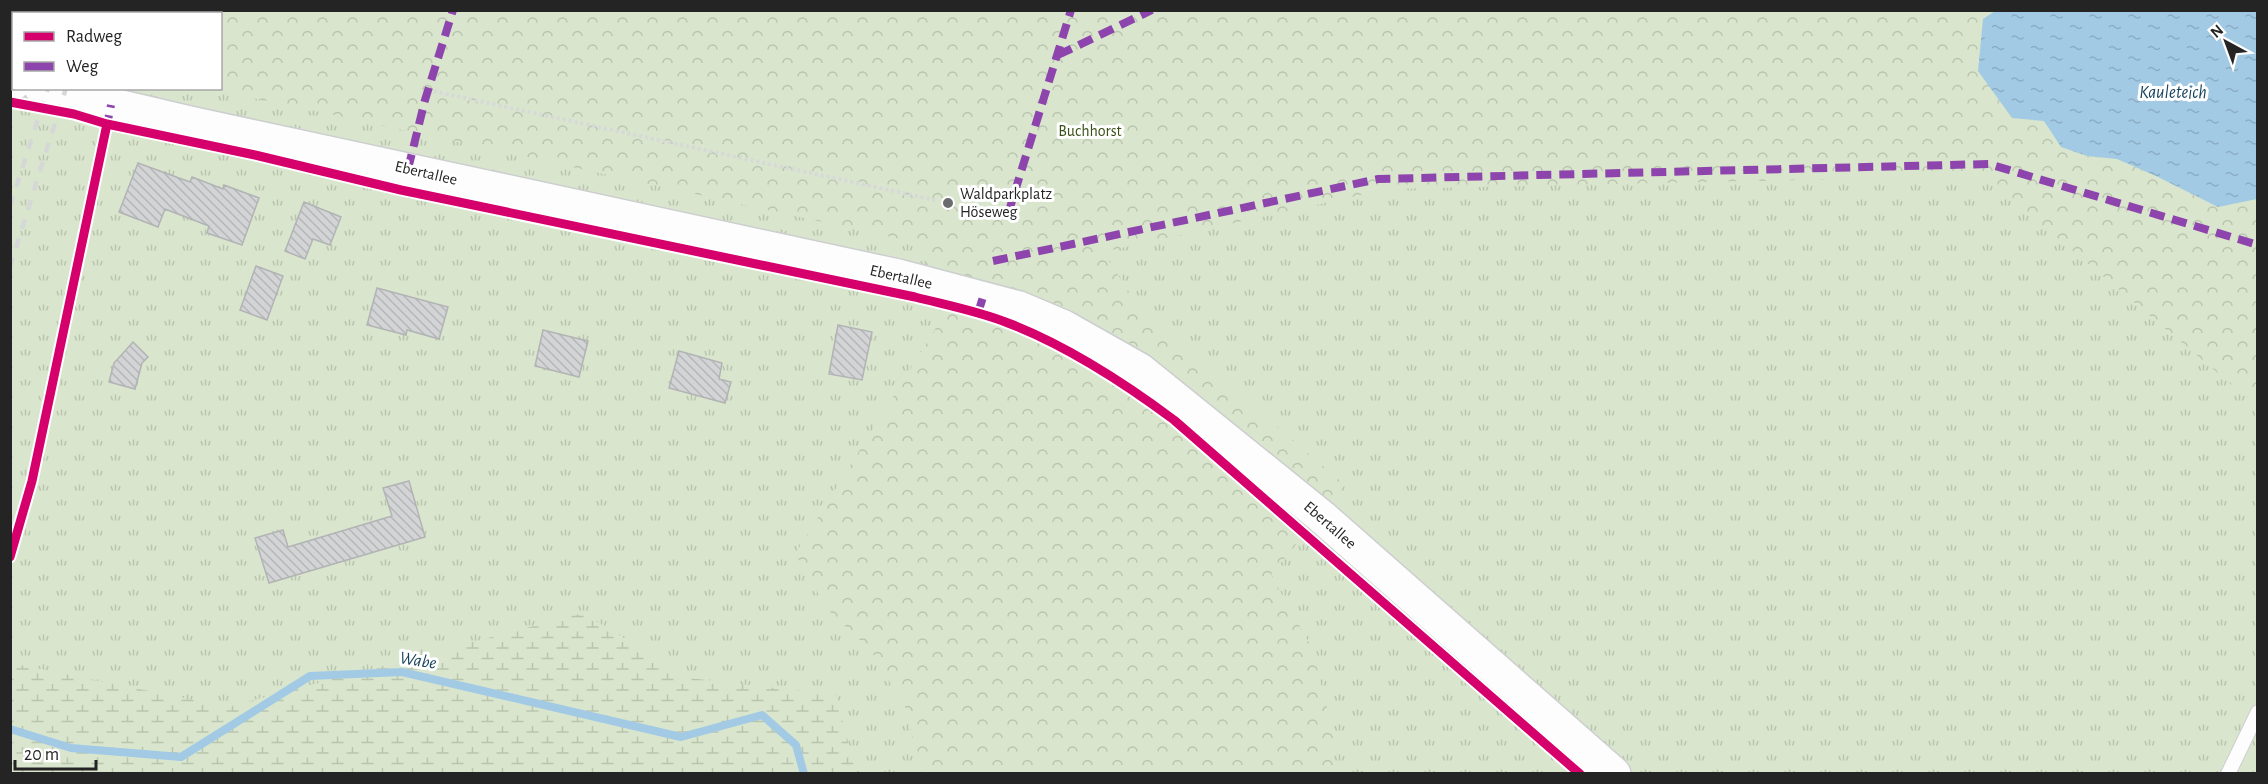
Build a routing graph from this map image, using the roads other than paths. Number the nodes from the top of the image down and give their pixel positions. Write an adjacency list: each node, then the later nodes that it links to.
1 (50, 90): 3 (main road, Ebertallee)
2 (2258, 712): 4 (lane)
3 (1614, 774)
4 (2228, 774)

